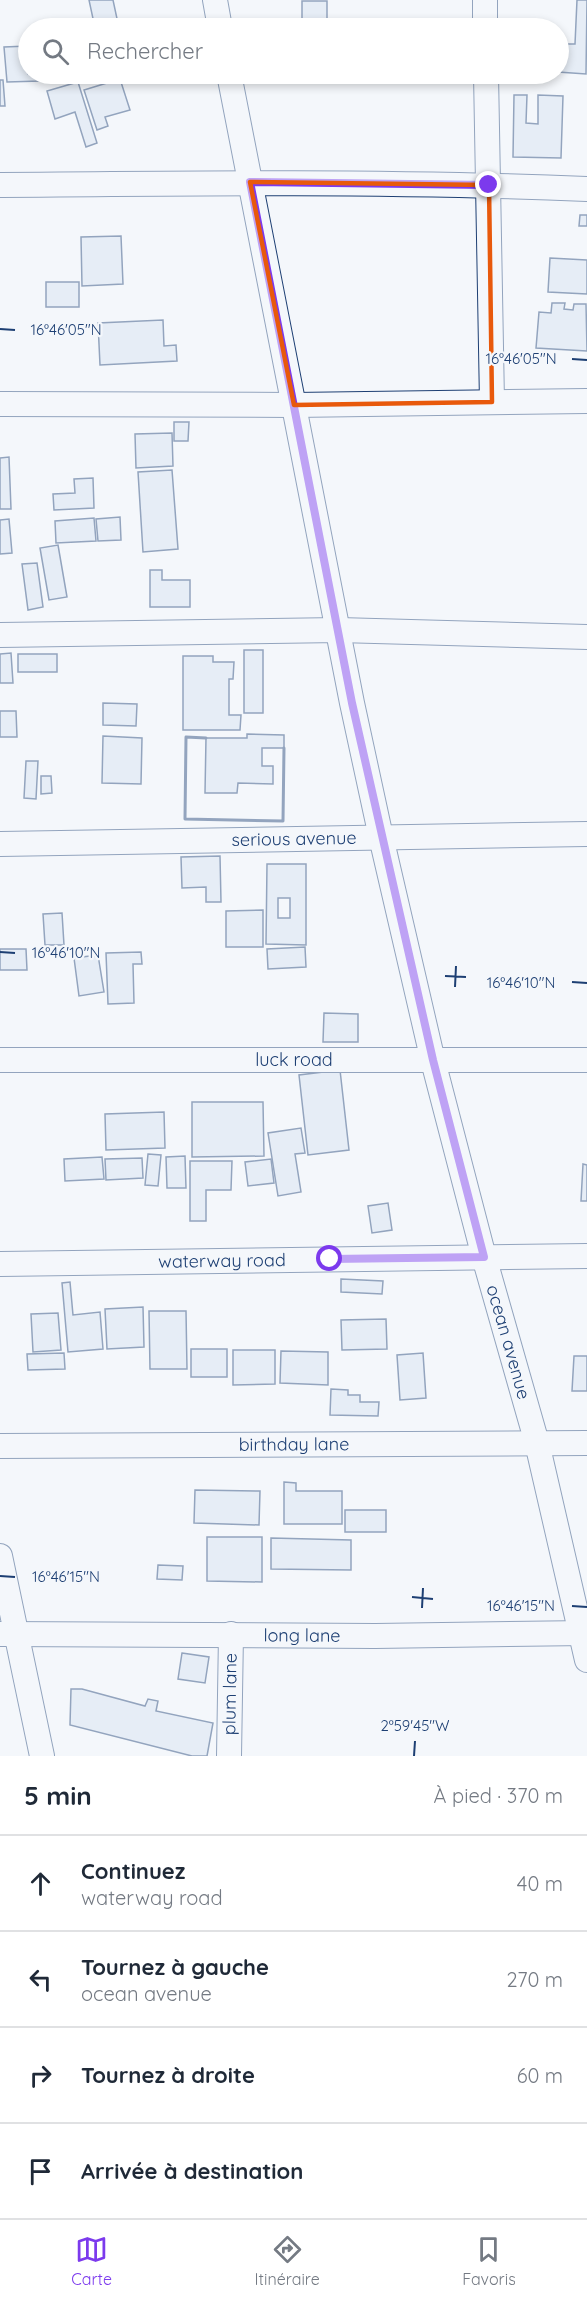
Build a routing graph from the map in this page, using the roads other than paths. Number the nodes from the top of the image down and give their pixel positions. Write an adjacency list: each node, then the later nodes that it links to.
1 (215, 0): 3 (street)
2 (485, 0): 4 (street)
3 (218, 18)
4 (485, 18)
5 (231, 84): 7 (street, ocean avenue)
6 (486, 84): 9 (street)
7 (250, 182): 8 (street); 9 (street); 14 (street, ocean avenue)
8 (0, 185)
9 (489, 185): 10 (street); 12 (street)
10 (587, 189)
11 (587, 401): 12 (street)
12 (492, 402): 14 (street)
13 (0, 404): 14 (street)
14 (294, 405): 15 (street, ocean avenue)
15 (339, 630): 16 (street); 17 (street); 19 (street, ocean avenue)
16 (0, 635)
17 (587, 637)
18 (587, 834): 19 (street, serious avenue)
19 (381, 837): 20 (street, serious avenue); 22 (street, ocean avenue)
20 (0, 844)
21 (0, 1060): 22 (street, luck road)
22 (433, 1060): 23 (street, luck road); 25 (street, ocean avenue)
23 (587, 1060)
24 (587, 1256): 25 (street, waterway road)
25 (484, 1257): 26 (street, waterway road); 27 (street, ocean avenue)
26 (0, 1264)
27 (537, 1443): 28 (street, birthday lane); 29 (street, birthday lane); 32 (street, ocean avenue)
28 (587, 1443)
29 (0, 1446)
30 (0, 1556): 31 (street)
31 (8, 1633): 33 (street, long lane); 35 (street)
32 (584, 1633): 33 (street, long lane); 34 (street, ocean avenue)
33 (231, 1634): 36 (street, plum lane)
34 (587, 1660)
35 (42, 1756)
36 (230, 1756)

